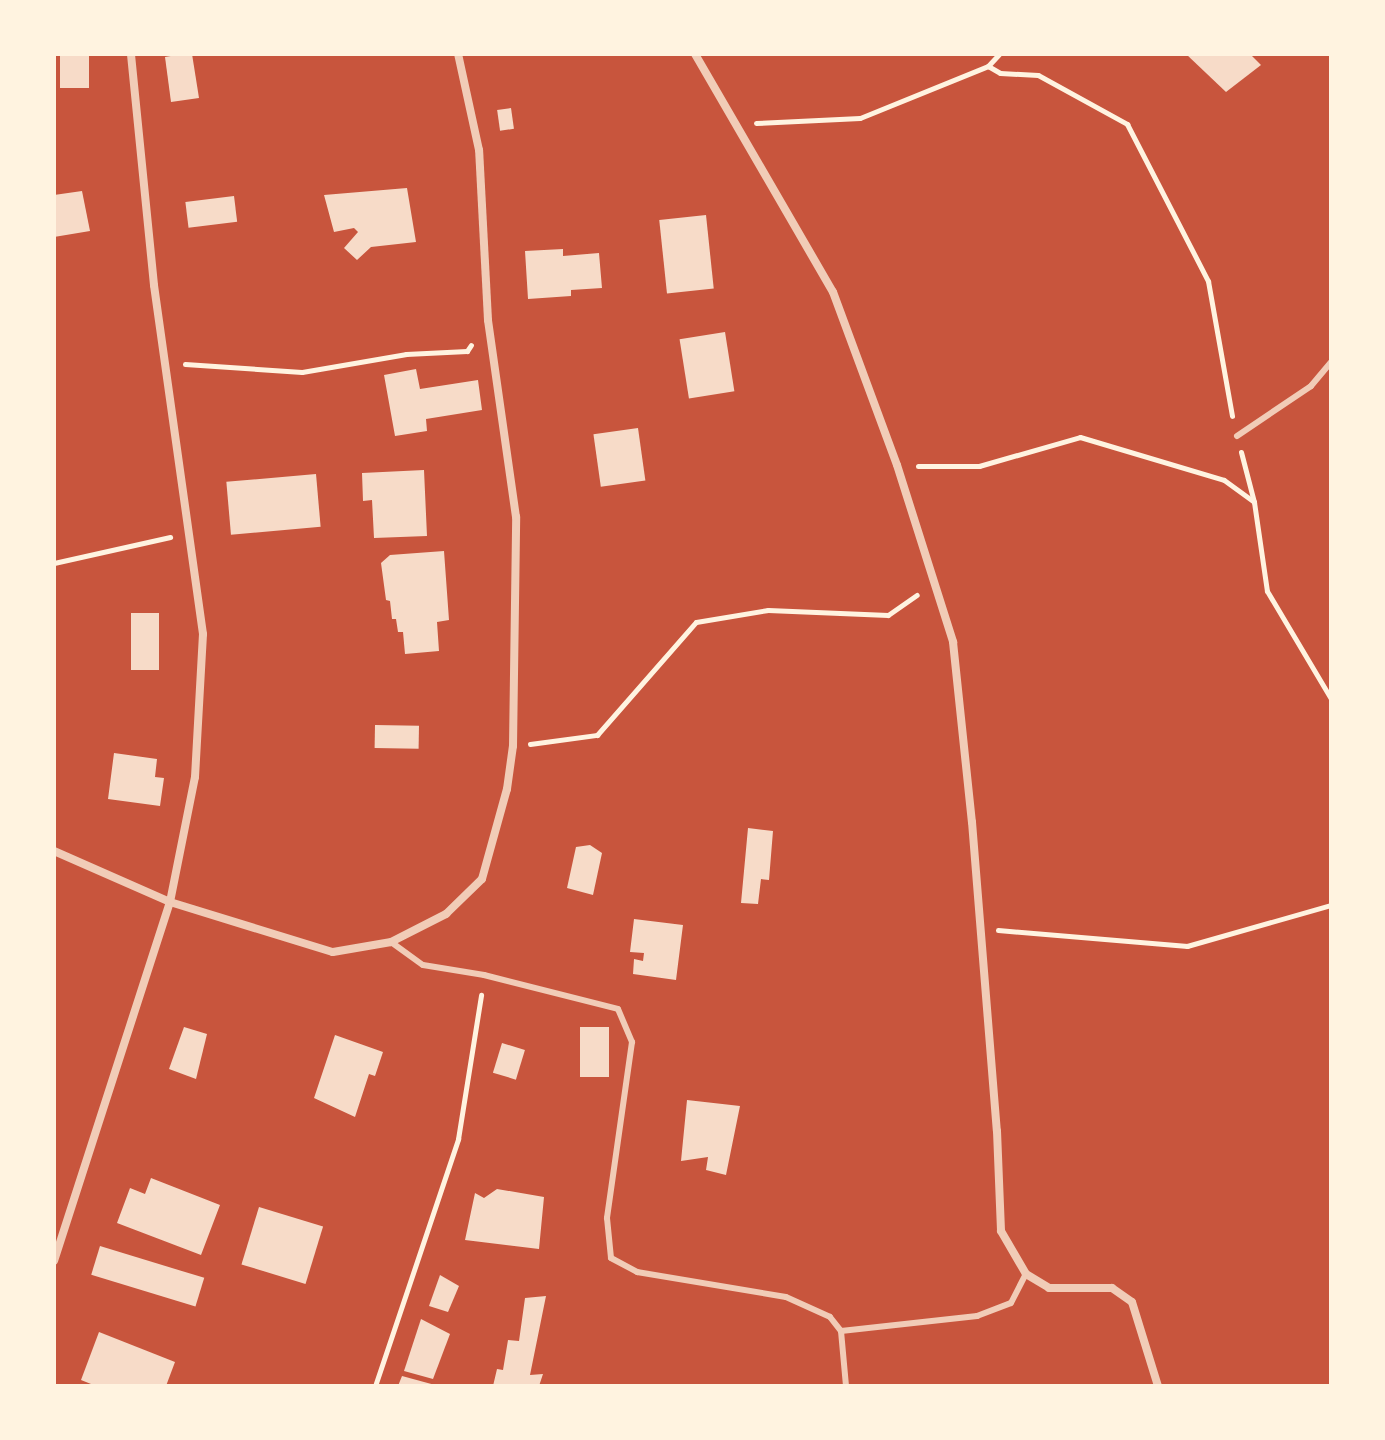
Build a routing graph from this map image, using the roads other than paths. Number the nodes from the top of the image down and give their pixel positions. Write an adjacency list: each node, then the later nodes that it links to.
1 (131, 54): 7 (street)
2 (458, 54): 8 (street)
3 (695, 54): 10 (street)
4 (1331, 362): 5 (lane)
5 (1237, 436)
6 (54, 851): 7 (street)
7 (170, 902): 8 (street); 9 (street)
8 (391, 942): 11 (lane)
9 (54, 1261)
10 (1026, 1274): 11 (lane); 13 (street)
11 (841, 1331): 12 (lane)
12 (846, 1386)
13 (1158, 1386)

